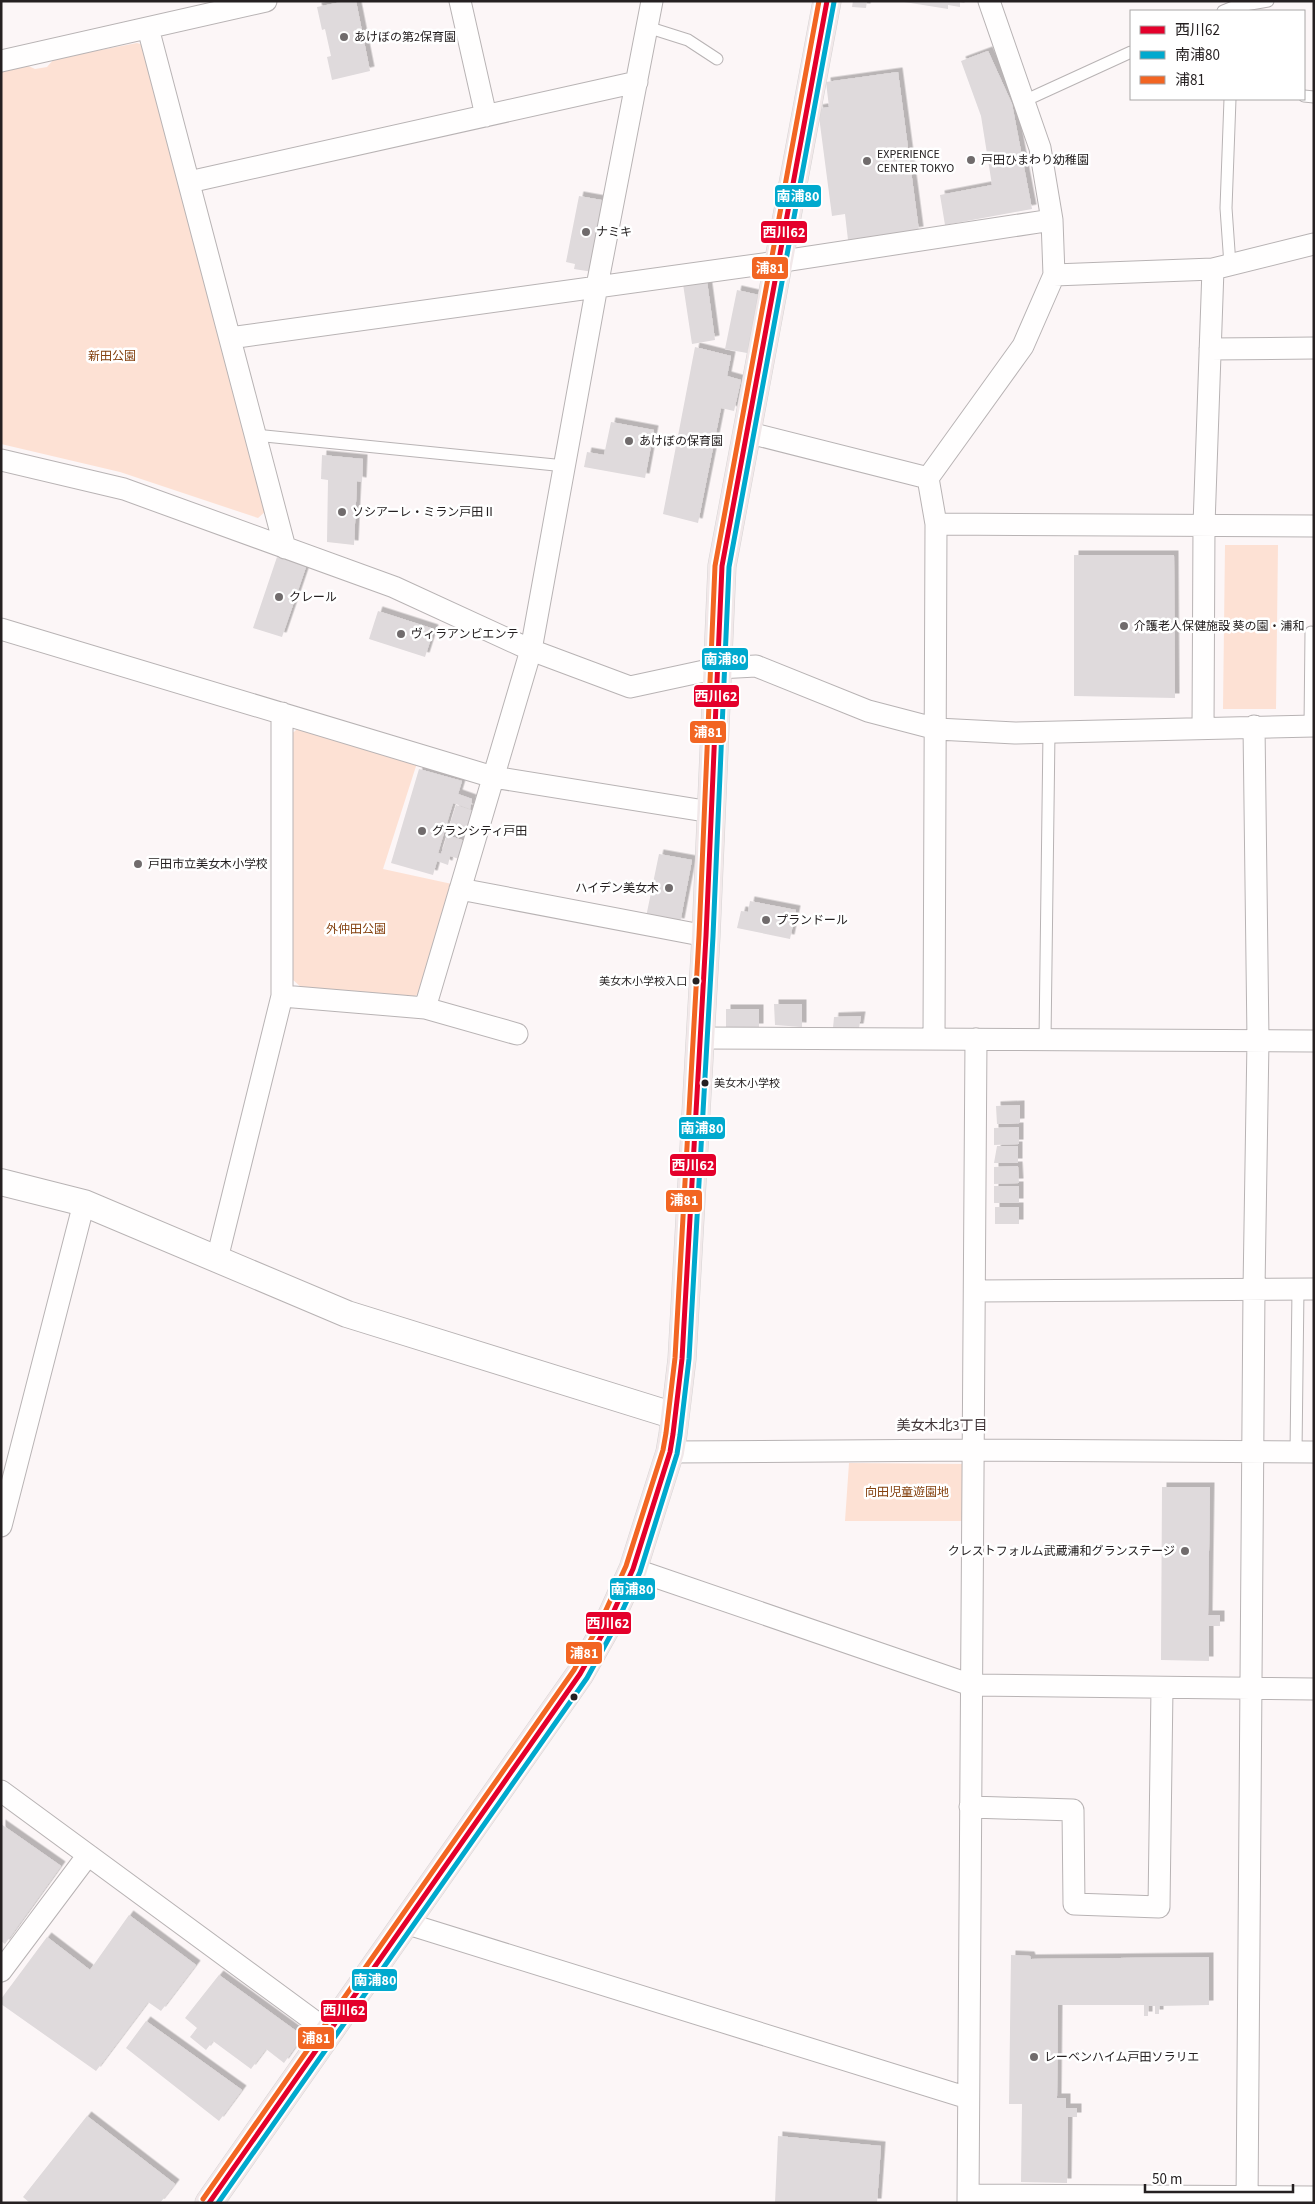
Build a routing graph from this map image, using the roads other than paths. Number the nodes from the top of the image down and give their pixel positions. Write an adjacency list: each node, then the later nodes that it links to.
1 (266, 1): 7 (street)
2 (460, 1): 17 (street)
3 (652, 1): 9 (street)
4 (827, 1): 21 (main road)
5 (989, 1): 15 (street)
6 (1268, 1): 8 (lane)
7 (246, 4): 10 (street)
8 (1230, 10)
9 (647, 27): 12 (lane); 14 (street)
10 (148, 28): 13 (street); 18 (street)
11 (1130, 52): 15 (lane)
12 (717, 59)
13 (1, 61)
14 (637, 82): 17 (street); 24 (street)
15 (1024, 100): 19 (street)
16 (1230, 100): 22 (lane)
17 (486, 116): 18 (street)
18 (189, 182): 25 (street)
19 (1052, 220): 21 (street); 23 (street)
20 (1314, 244): 22 (street)
21 (778, 262): 24 (street); 28 (main road)
22 (1221, 267): 23 (street); 27 (street)
23 (1054, 275): 32 (street)
24 (597, 286): 25 (street); 31 (street)
25 (230, 338): 29 (street)
26 (1314, 348): 27 (street)
27 (1210, 349): 34 (street)
28 (746, 432): 32 (street); 40 (main road)
29 (256, 435): 31 (lane); 36 (street)
30 (1, 460): 36 (street)
31 (565, 466): 39 (street)
32 (928, 478): 33 (street)
33 (936, 524): 34 (street); 45 (street)
34 (1204, 525): 35 (street); 44 (street)
35 (1314, 526)
36 (285, 548): 39 (street)
37 (1, 629): 41 (street)
38 (1311, 632): 43 (lane)
39 (531, 650): 40 (street); 47 (street)
40 (718, 668): 45 (street); 48 (main road)
41 (282, 714): 47 (street); 51 (street)
42 (1254, 726): 43 (street); 44 (street); 58 (street)
43 (1312, 726)
44 (1203, 728): 46 (street)
45 (937, 729): 46 (street); 55 (street)
46 (1050, 732): 57 (lane)
47 (493, 777): 48 (street); 49 (street)
48 (711, 812): 50 (main road)
49 (460, 889): 50 (street); 52 (street)
50 (706, 936): 54 (main road)
51 (282, 996): 52 (street); 62 (street)
52 (425, 1008): 53 (street)
53 (517, 1034)
54 (699, 1038): 55 (street); 66 (main road)
55 (934, 1039): 56 (street)
56 (976, 1039): 57 (street); 65 (street)
57 (1045, 1040): 58 (street)
58 (1258, 1040): 59 (street); 63 (street)
59 (1314, 1041)
60 (1, 1182): 61 (street)
61 (84, 1203): 62 (street); 71 (street)
62 (218, 1260): 66 (street)
63 (1254, 1289): 64 (street); 65 (street); 69 (street)
64 (1306, 1289): 70 (lane)
65 (975, 1291): 67 (street)
66 (675, 1416): 68 (main road)
67 (974, 1450): 68 (street); 69 (street); 74 (street)
68 (670, 1452): 73 (main road)
69 (1252, 1452): 70 (street); 77 (street)
70 (1305, 1452)
71 (8, 1474): 72 (street)
72 (1, 1526)
73 (633, 1569): 74 (street); 81 (main road)
74 (971, 1685): 75 (street); 79 (street)
75 (1162, 1688): 77 (street); 79 (street)
76 (1314, 1689): 77 (street)
77 (1251, 1690): 87 (street)
78 (1, 1791): 80 (street)
79 (970, 1807): 84 (street)
80 (88, 1855): 82 (street); 83 (street)
81 (405, 1923): 83 (main road); 84 (street)
82 (1, 1970)
83 (329, 2032): 88 (main road)
84 (968, 2098): 86 (street)
85 (1314, 2197): 87 (street)
86 (968, 2199): 87 (street)
87 (1247, 2200)
88 (209, 2203)

